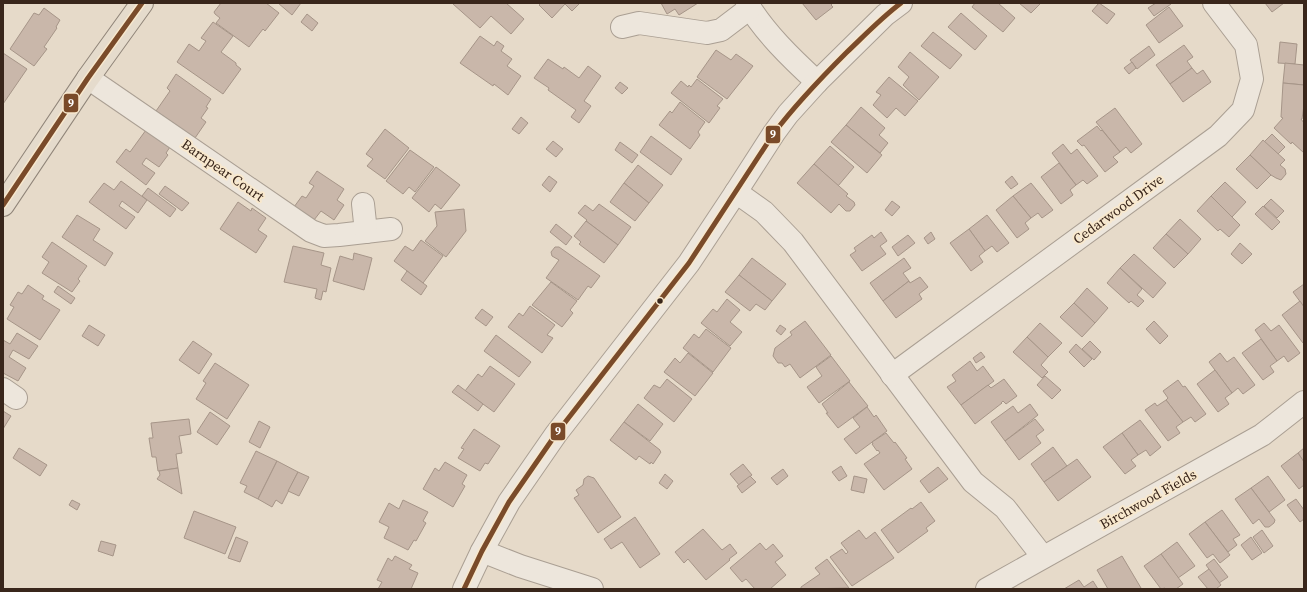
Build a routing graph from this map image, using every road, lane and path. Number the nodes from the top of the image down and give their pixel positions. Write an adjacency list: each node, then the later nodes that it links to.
1 (142, 3): 6 (main road)
2 (901, 3): 7 (street)
3 (1214, 3): 13 (street, Cedarwood Drive)
4 (749, 6): 5 (street); 7 (street)
5 (631, 25)
6 (88, 78): 10 (main road); 12 (street, Barnpear Court)
7 (817, 82): 8 (street)
8 (736, 192): 13 (street); 15 (street)
9 (363, 204): 12 (street)
10 (3, 205)
11 (391, 229): 12 (street, Barnpear Court)
12 (366, 232)
13 (892, 375): 16 (street)
14 (1304, 402): 16 (street, Birchwood Fields)
15 (482, 551): 17 (street); 18 (street)
16 (1043, 557): 19 (street, Birchwood Fields)
17 (464, 589)
18 (592, 589)
19 (987, 589)

